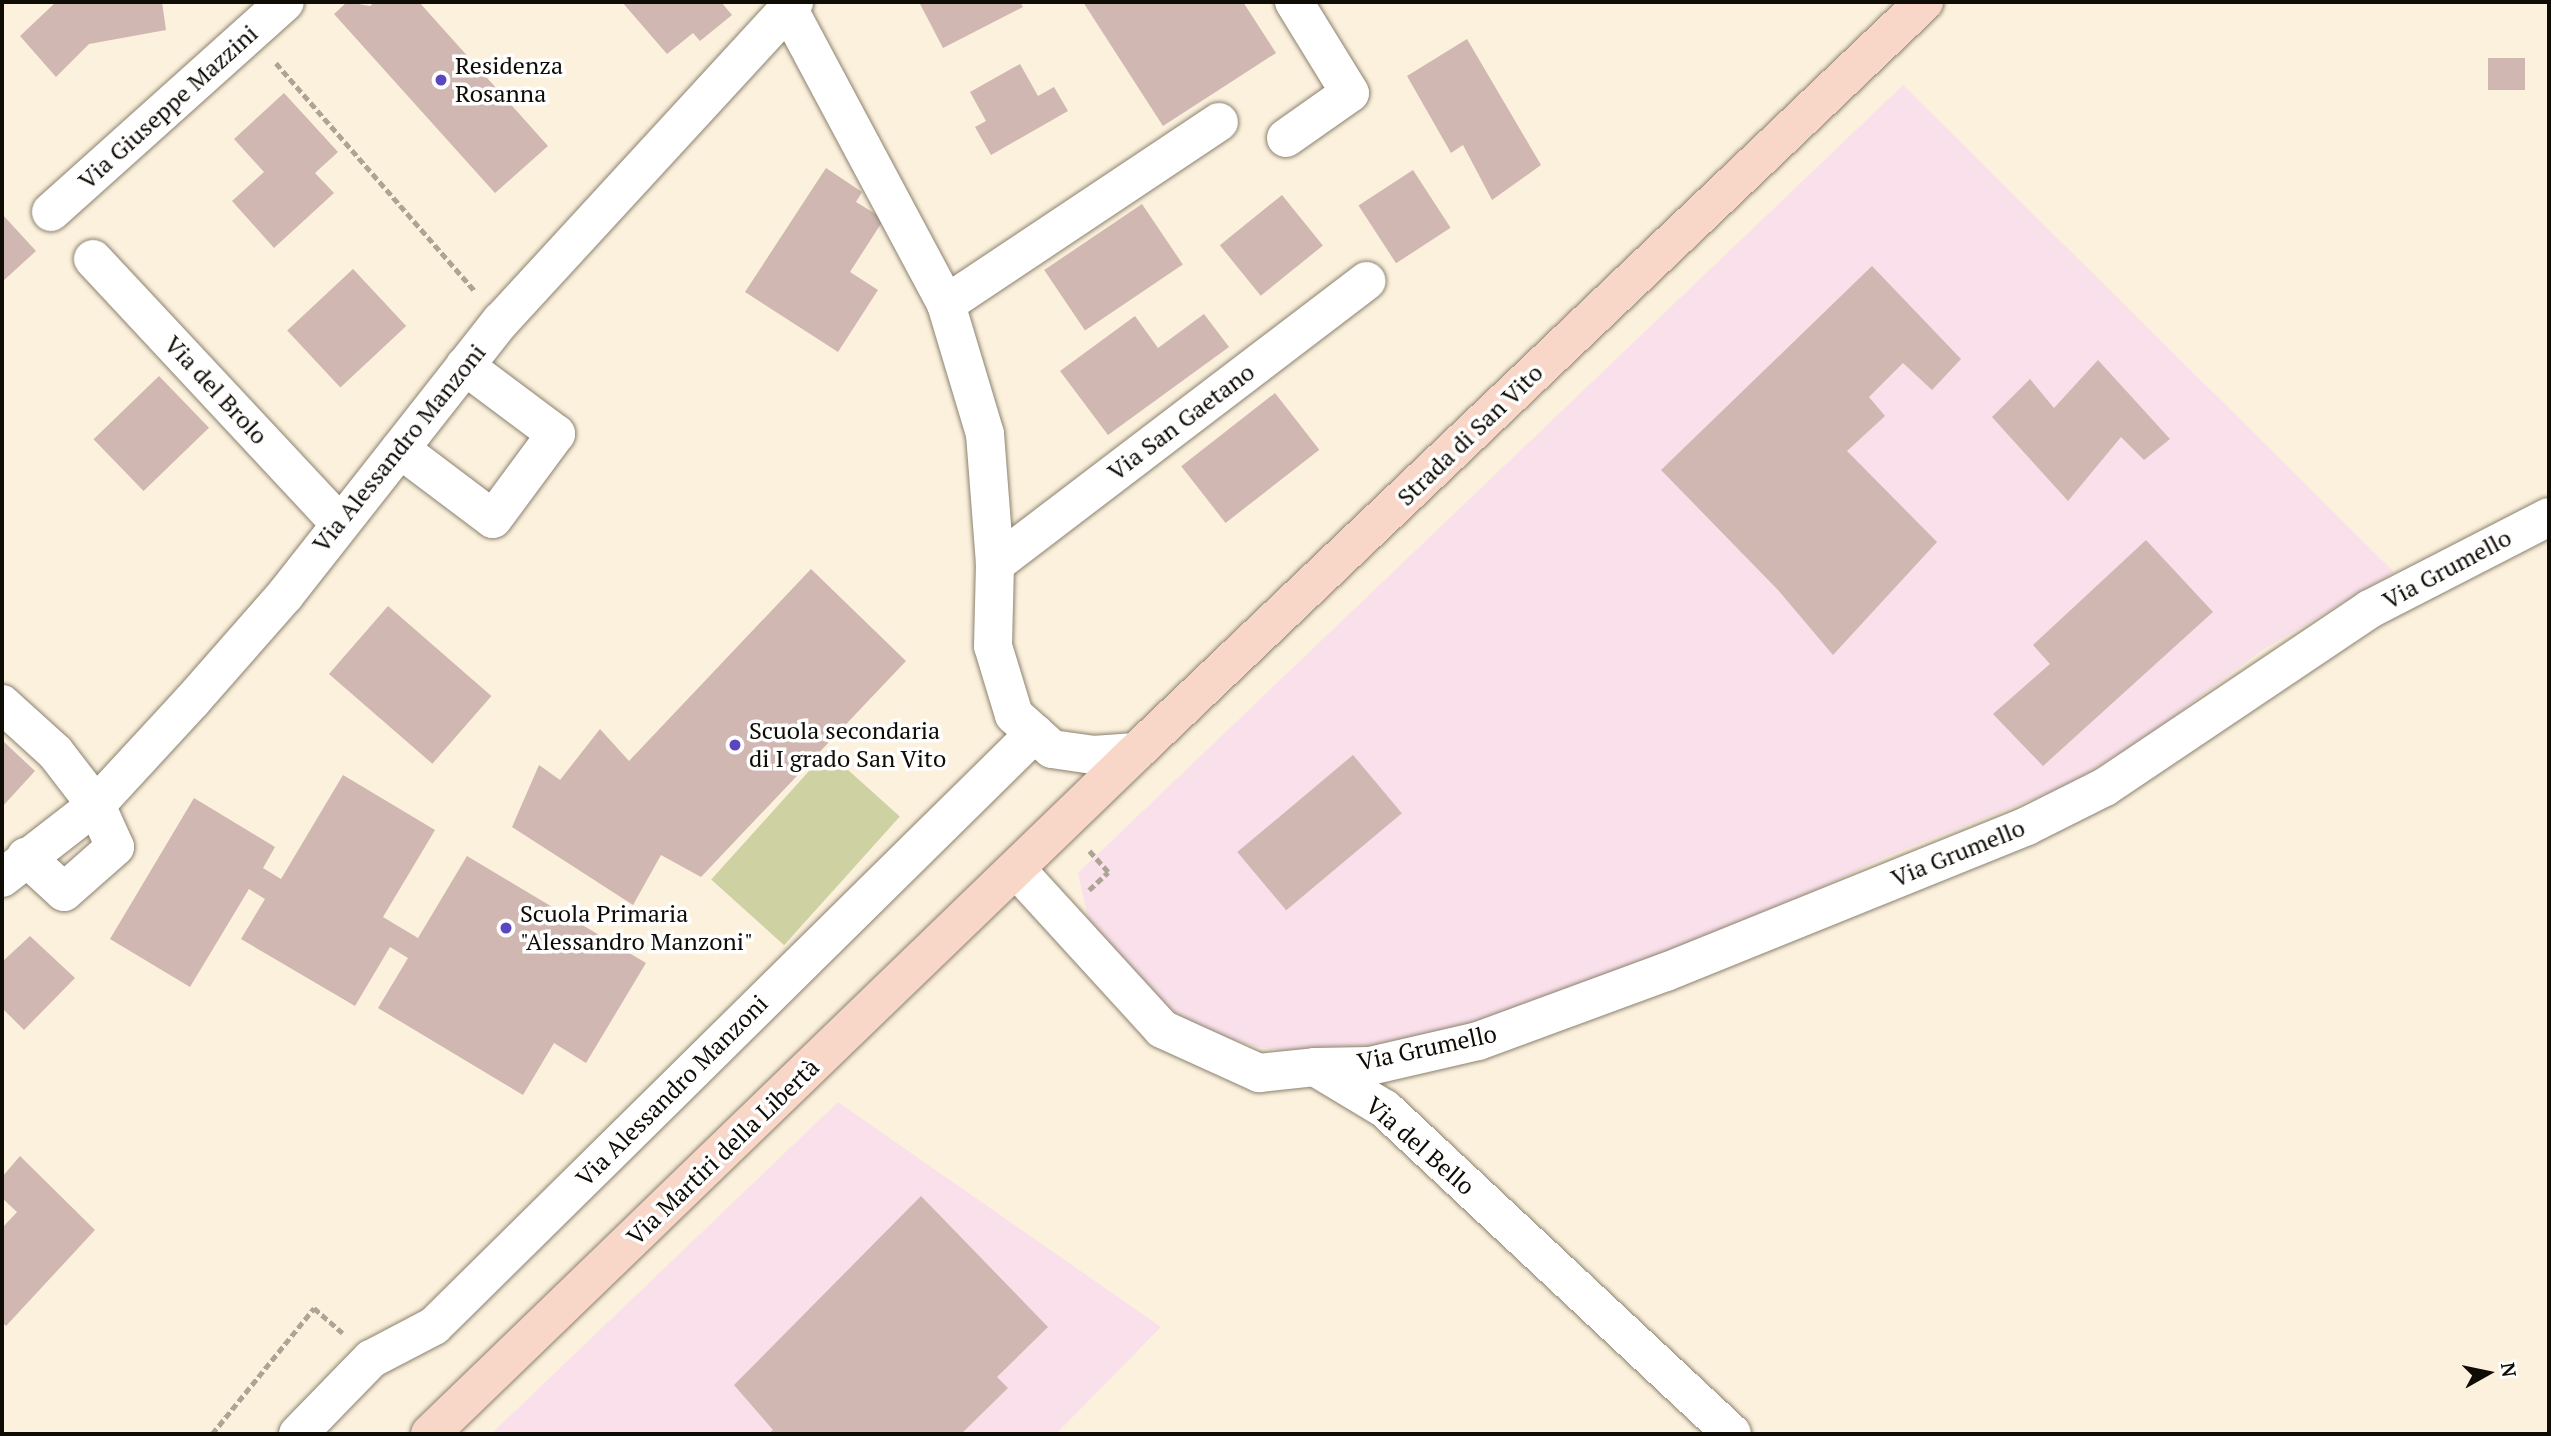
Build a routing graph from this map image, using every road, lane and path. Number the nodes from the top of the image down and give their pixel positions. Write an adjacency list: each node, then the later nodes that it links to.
1 (285, 2): 5 (street, Via Giuseppe Mazzini)
2 (1924, 2): 20 (main road, Strada di San Vito)
3 (791, 5): 11 (street); 12 (street, Via Alessandro Manzoni)
4 (1308, 7): 7 (street)
5 (250, 33): 8 (street, Via Giuseppe Mazzini); 12 (path)
6 (1219, 122): 11 (street)
7 (1286, 138)
8 (51, 212)
9 (93, 259): 16 (street, Via del Brolo)
10 (1366, 281): 17 (street, Via San Gaetano)
11 (946, 304): 17 (street)
12 (501, 321): 13 (street, Via Alessandro Manzoni)
13 (465, 366): 14 (street, Via Alessandro Manzoni); 14 (street)
14 (400, 449): 16 (street, Via Alessandro Manzoni)
15 (2549, 517): 24 (street, Via Grumello)
16 (338, 522): 21 (street, Via Alessandro Manzoni)
17 (995, 564): 19 (street)
18 (2, 704): 21 (street)
19 (1035, 733): 20 (street); 27 (street, Via Alessandro Manzoni)
20 (1136, 752): 23 (main road, Strada di San Vito)
21 (96, 805): 22 (street, Via Alessandro Manzoni); 22 (street)
22 (14, 868)
23 (1017, 870): 24 (street); 28 (main road, Via Martiri della Libertà)
24 (1315, 1067): 29 (street, Via del Bello)
25 (314, 1308): 26 (path)
26 (212, 1434)
27 (298, 1434)
28 (429, 1434)
29 (1732, 1434)

